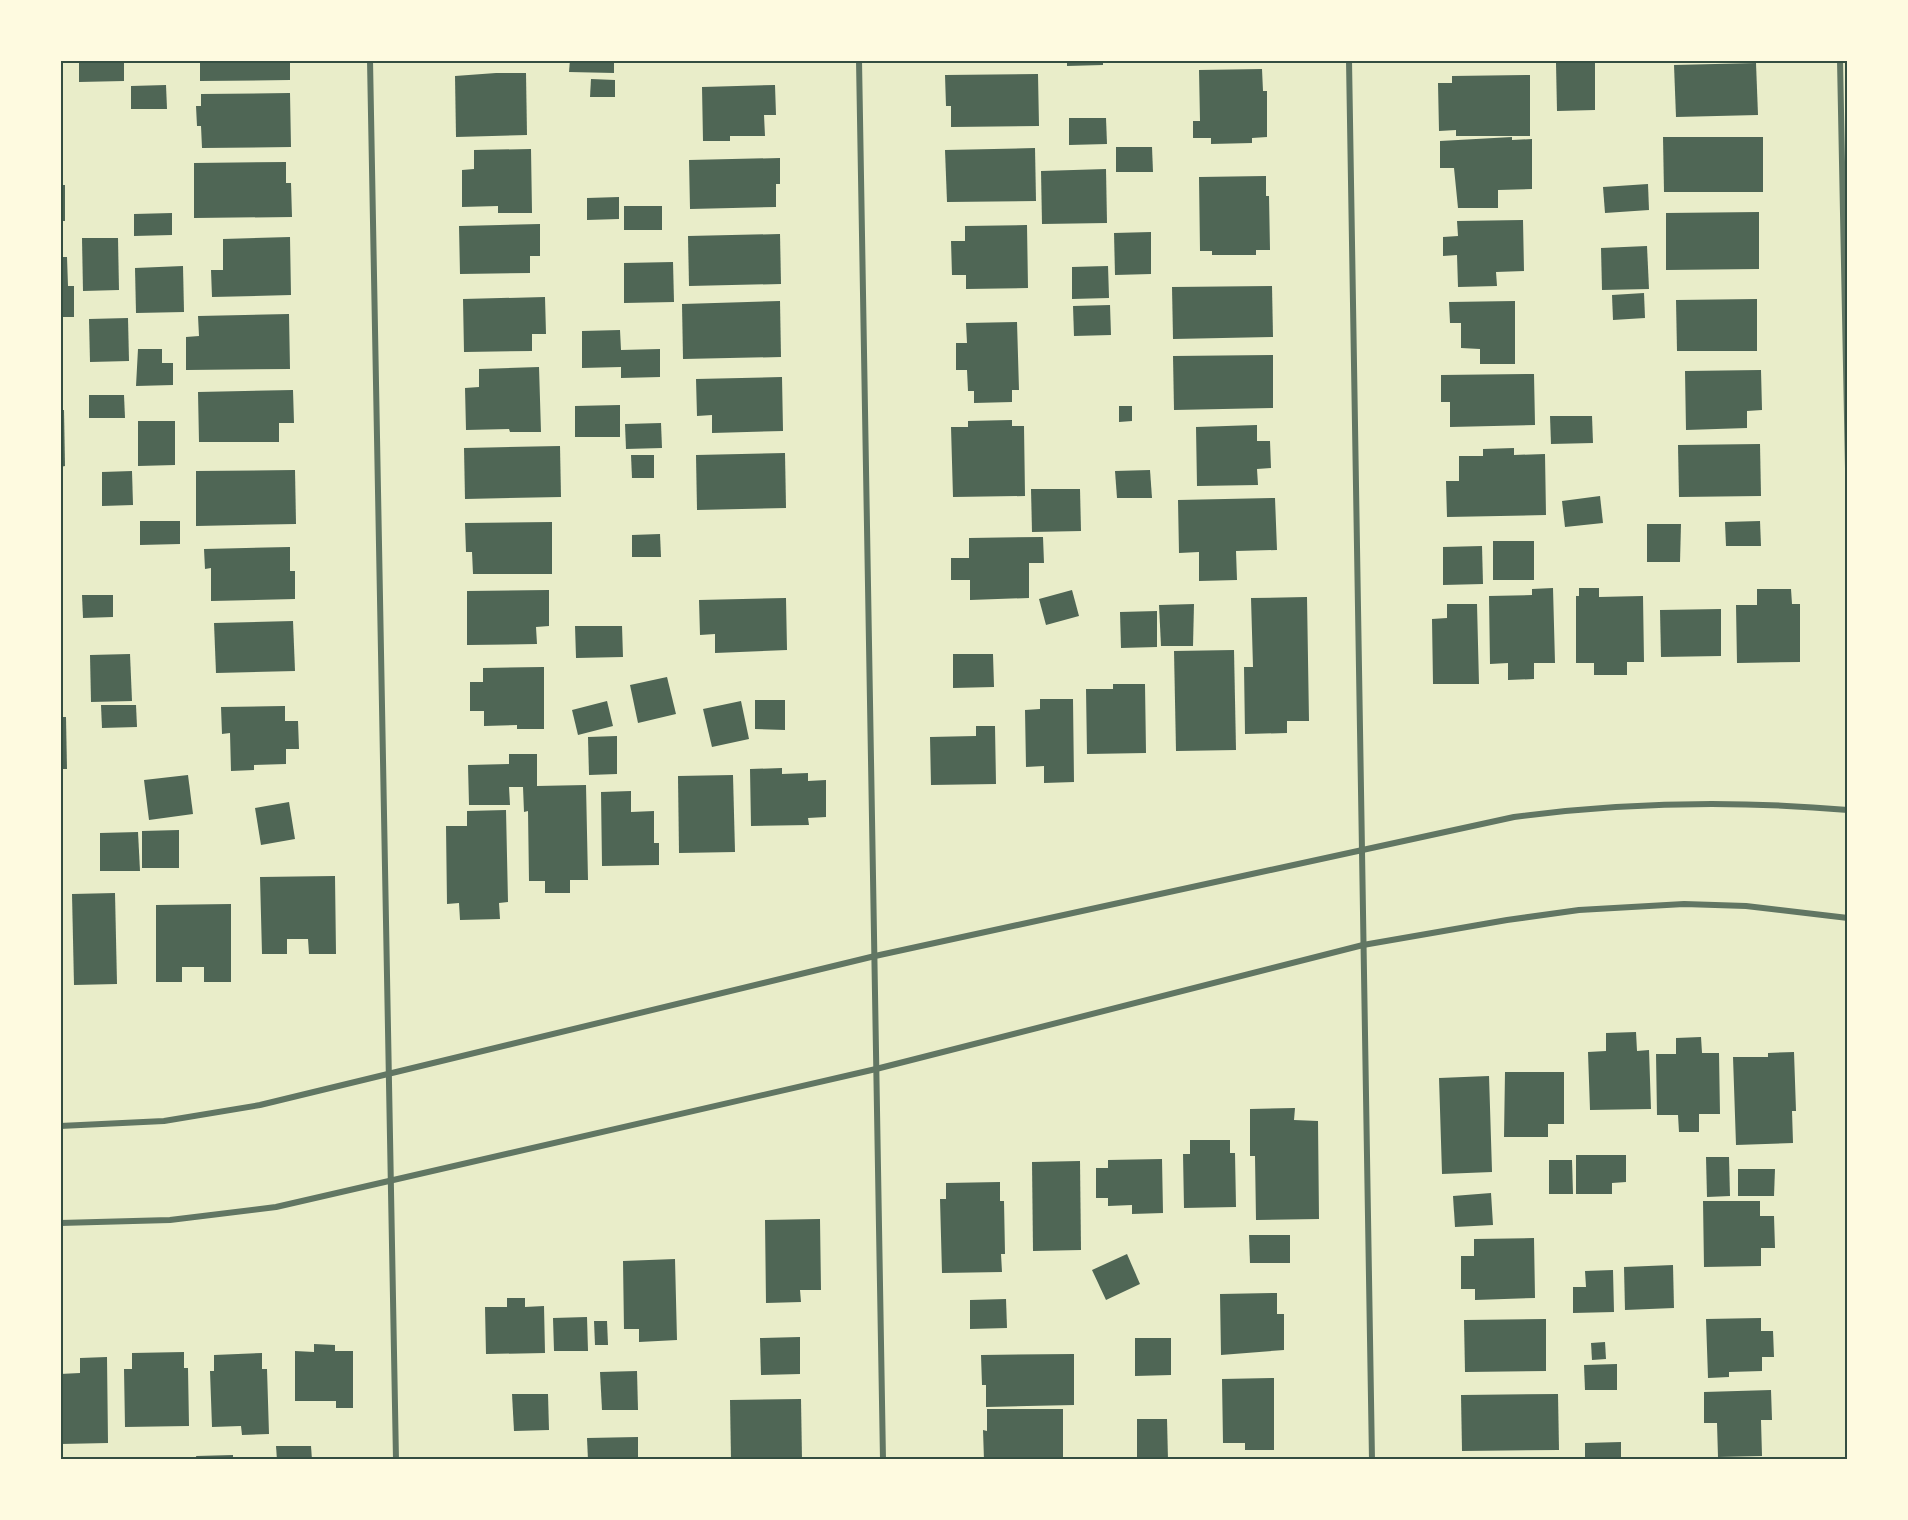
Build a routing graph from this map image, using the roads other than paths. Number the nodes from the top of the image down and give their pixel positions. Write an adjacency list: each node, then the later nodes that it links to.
1 (370, 60): 12 (street)
2 (859, 60): 10 (street)
3 (1349, 60): 7 (street)
4 (1840, 60): 5 (street)
5 (1848, 468)
6 (1848, 810): 7 (street)
7 (1363, 850): 9 (street); 10 (street)
8 (1848, 918): 9 (street)
9 (1363, 945): 11 (street); 18 (street)
10 (875, 956): 11 (street); 12 (street)
11 (876, 1069): 14 (street); 17 (street)
12 (390, 1075): 13 (street); 14 (street)
13 (60, 1126)
14 (391, 1182): 15 (street); 16 (street)
15 (60, 1223)
16 (396, 1460)
17 (883, 1460)
18 (1372, 1460)

